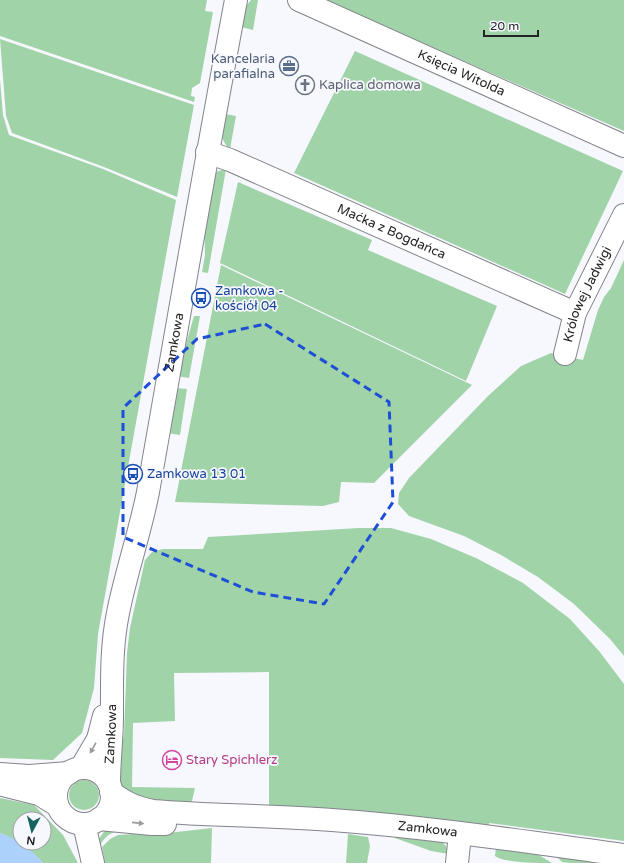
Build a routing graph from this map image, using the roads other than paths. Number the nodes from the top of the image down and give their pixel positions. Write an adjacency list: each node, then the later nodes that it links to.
1 (236, 0): 4 (street, Zamkowa)
2 (299, 0): 3 (street, Księcia Witolda)
3 (624, 146)
4 (207, 152): 6 (street, Maćka z Bogdańca); 8 (street, Zamkowa)
5 (624, 215): 6 (street, Królowej Jadwigi)
6 (575, 313): 7 (street, Królowej Jadwigi)
7 (565, 354)
8 (112, 683): 9 (street, Zamkowa, one-way to 9); 12 (street, Zamkowa)
9 (75, 770): 10 (street); 12 (street); 13 (street)
10 (0, 774)
11 (0, 784): 13 (street)
12 (110, 788): 14 (street, Zamkowa); 15 (street)
13 (57, 805): 15 (street)
14 (230, 815): 15 (street, Zamkowa, one-way to 14); 16 (street, Zamkowa)
15 (91, 822): 18 (street)
16 (460, 834): 17 (street, Zamkowa); 19 (street)
17 (624, 855)
18 (93, 863)
19 (457, 863)

